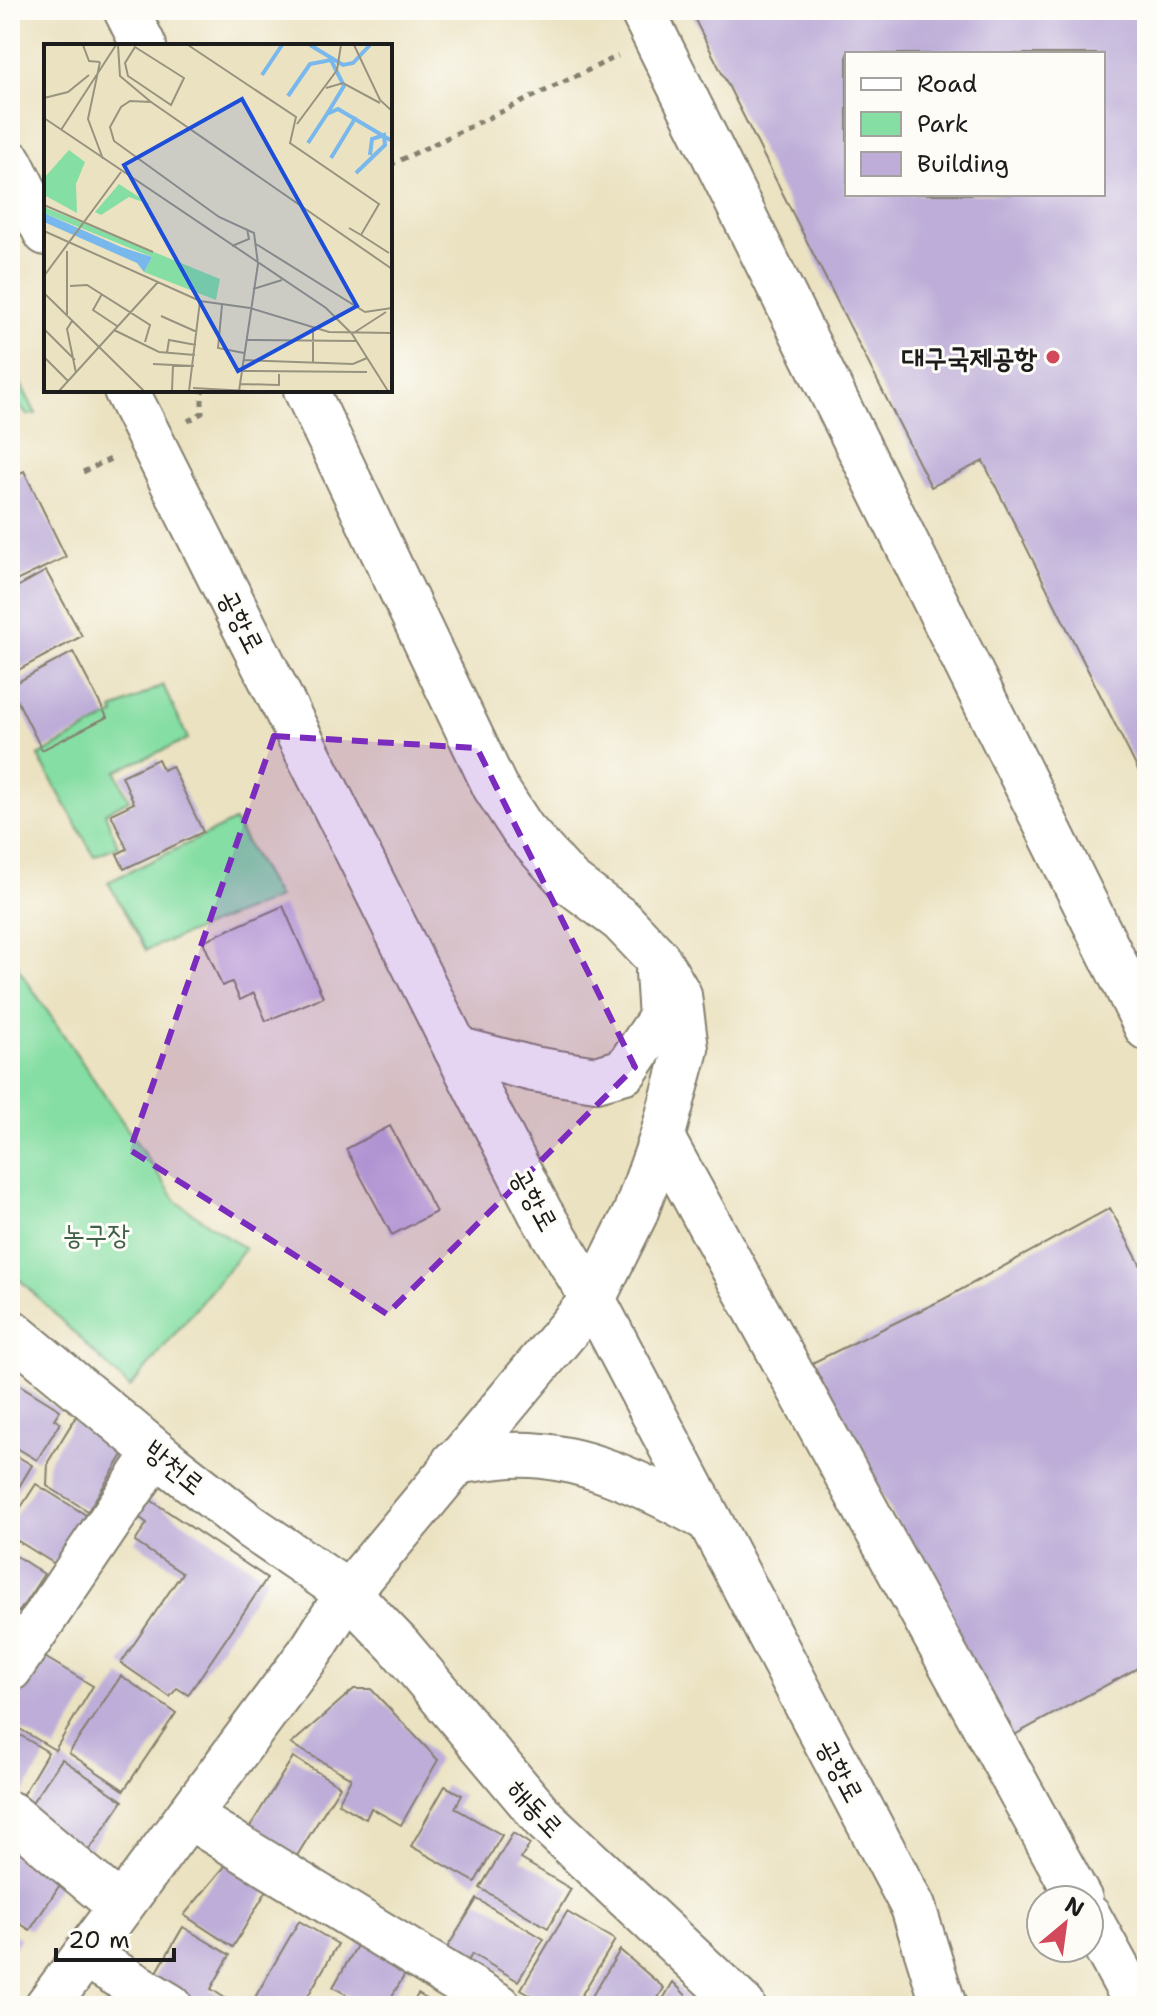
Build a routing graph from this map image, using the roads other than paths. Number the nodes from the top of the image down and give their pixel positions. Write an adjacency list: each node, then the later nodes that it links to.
1 (126, 10): 3 (main road)
2 (649, 24): 9 (main road)
3 (143, 44)
4 (10, 162): 5 (main road)
5 (44, 229)
6 (127, 392): 10 (main road, 공항로)
7 (307, 392): 8 (main road)
8 (657, 958): 10 (main road); 11 (main road)
9 (1147, 1028)
10 (456, 1049): 12 (main road, 공항로)
11 (662, 1138): 12 (main road); 21 (main road)
12 (593, 1299): 15 (main road); 16 (main road, 공항로)
13 (10, 1331): 14 (main road, 방천로)
14 (156, 1453): 17 (main road, 방천로); 18 (main road)
15 (454, 1462): 16 (main road); 17 (main road)
16 (709, 1520): 29 (main road, 공항로)
17 (348, 1593): 20 (main road); 25 (main road, 해동로)
18 (10, 1669)
19 (10, 1814): 22 (main road)
20 (188, 1816): 22 (main road); 28 (main road)
21 (1071, 1884)
22 (120, 1906): 24 (main road)
23 (1105, 1946): 30 (main road)
24 (85, 1955): 26 (main road); 27 (main road)
25 (738, 2004)
26 (47, 2006)
27 (170, 2006)
28 (499, 2006)
29 (944, 2006)
30 (1138, 2006)

